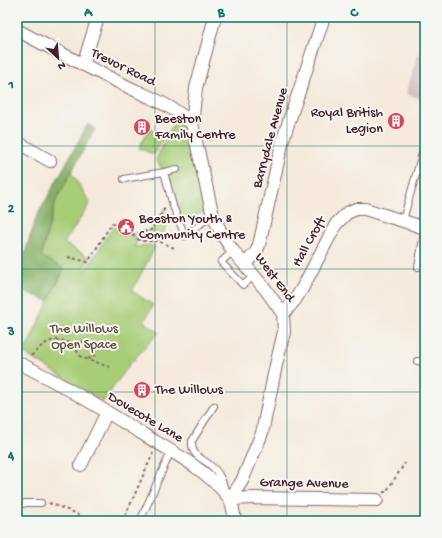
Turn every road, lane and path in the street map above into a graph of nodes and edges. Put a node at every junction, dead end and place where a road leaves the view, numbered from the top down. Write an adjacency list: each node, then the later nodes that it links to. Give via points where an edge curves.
1 (98, 17): 5 (street)
2 (215, 17): 6 (street, West End, via 196,88)
3 (324, 17): 21 (street, Barrydale Avenue, via 283,139 260,245)
4 (17, 30): 5 (street, Trevor Road)
5 (83, 65): 6 (street, Trevor Road, via 161,104)
6 (192, 124): 14 (street, West End)
7 (17, 142): 9 (street)
8 (425, 143): 15 (lane)
9 (50, 161)
10 (178, 169): 11 (lane)
11 (164, 172): 12 (lane); 13 (lane)
12 (124, 179)
13 (173, 206): 14 (lane, via 185,236); 17 (path, via 165,208 151,230)
14 (213, 216): 19 (street, West End)
15 (403, 220): 16 (street, Hall Croft); 24 (street, Hall Croft, via 365,209 356,209 341,218 295,300)
16 (425, 228): 22 (lane)
17 (131, 235): 18 (path, via 141,241 159,241); 20 (path, via 112,223 88,262)
18 (174, 248)
19 (233, 251): 21 (street, West End); 23 (lane, via 221,262 243,285)
20 (68, 257)
21 (245, 264): 23 (street, West End)
22 (418, 267)
23 (254, 276): 24 (street, West End)
24 (283, 314): 37 (street, West End, via 284,332 262,433 242,481)
25 (78, 346): 26 (path, via 80,356); 26 (path, via 87,340 96,347 95,355); 29 (path, via 58,339 48,342)
26 (88, 359): 30 (path, via 105,367)
27 (417, 361): 28 (lane)
28 (425, 362)
29 (20, 364): 32 (street, Dovecote Lane)
30 (113, 367)
31 (214, 406): 37 (lane, via 192,441 192,447 194,452 220,476)
32 (107, 412): 33 (street, Dovecote Lane); 36 (street)
33 (157, 443): 34 (street, Dovecote Lane); 43 (path)
34 (171, 451): 37 (street, Dovecote Lane, via 196,468); 41 (lane)
35 (405, 463): 38 (path, via 386,492 380,492)
36 (82, 465)
37 (227, 496): 38 (street, Grange Avenue); 44 (street)
38 (376, 500)
39 (41, 503): 40 (lane); 42 (path, via 41,500)
40 (17, 505)
41 (141, 519)
42 (90, 521)
43 (123, 521)
44 (236, 521)

